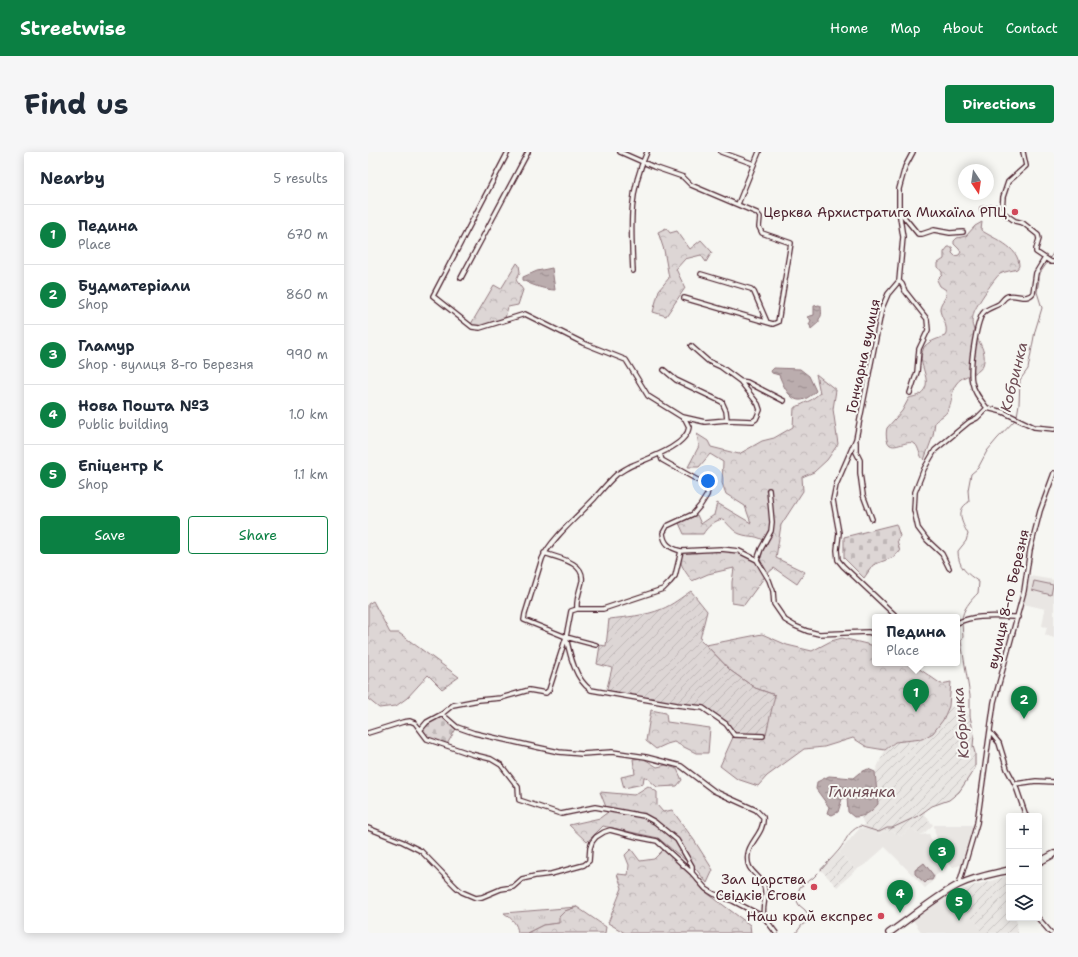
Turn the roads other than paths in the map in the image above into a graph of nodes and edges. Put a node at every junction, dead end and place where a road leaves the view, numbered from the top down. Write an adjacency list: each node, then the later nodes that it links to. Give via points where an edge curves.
1 (508, 152): 30 (street, via 433,296 472,327 480,328 525,314 582,343 626,360 648,396)
2 (528, 152): 20 (street)
3 (620, 152): 9 (street)
4 (647, 152): 9 (street)
5 (721, 152): 10 (street)
6 (760, 152): 10 (street)
7 (913, 152): 13 (street, via 899,189)
8 (1023, 152): 14 (street, via 1026,166 1008,182)
9 (643, 161): 11 (street, via 683,177 691,185); 18 (street, via 634,187 632,204)
10 (754, 164): 11 (street)
11 (738, 204): 23 (street, via 757,213 762,233 791,243 778,322)
12 (982, 209): 14 (street, via 996,207)
13 (899, 211): 15 (street, via 918,234 934,230); 21 (street, via 903,237)
14 (1002, 212): 16 (street, via 1015,221 1023,222 1038,235 1036,252)
15 (963, 232)
16 (1045, 258): 17 (street); 29 (street, via 1036,273 1032,295 1021,298 1006,296 982,315 975,337 972,382 976,394)
17 (1054, 262)
18 (634, 271)
19 (701, 274): 23 (street, via 751,289)
20 (461, 278)
21 (899, 281): 27 (street, via 929,323 919,349 917,372); 33 (street, Гончарна вулиця, via 888,294 882,308)
22 (684, 298): 23 (street)
23 (768, 322)
24 (691, 346): 26 (street, via 708,361 722,367)
25 (664, 370): 31 (street, via 676,380 722,402)
26 (740, 381): 28 (street); 31 (street, via 760,410 753,421)
27 (910, 393)
28 (784, 401)
29 (987, 408): 32 (street, via 1003,412 1034,427); 41 (street, via 935,450 915,492 914,510 918,528 942,554)
30 (680, 416): 31 (street, via 697,421); 34 (street, via 687,422 689,431 686,436)
31 (727, 420)
32 (1054, 429)
33 (856, 439): 37 (street, Гончарна вулиця, via 855,448 860,460 863,495); 43 (street, Гончарна вулиця, via 832,500 839,533 838,560)
34 (660, 454): 38 (street, via 662,460 701,482 708,490 704,501 693,514 667,526 663,533 668,545); 39 (street, via 617,474)
35 (1054, 473): 44 (street, вулиця 8-го Березня, via 1040,510)
36 (769, 490): 40 (street, via 771,531)
37 (872, 519)
38 (681, 550): 40 (street, via 721,549 739,552); 42 (street, via 675,576 663,589 603,609)
39 (544, 554): 42 (street, via 575,564 581,571); 47 (street, via 524,620)
40 (757, 560): 46 (street, via 769,580 774,604 785,620 819,634)
41 (949, 568)
42 (577, 609): 47 (street, via 571,611)
43 (894, 614)
44 (1018, 617): 45 (street, via 979,617); 51 (street, вулиця 8-го Березня, via 994,702)
45 (961, 621)
46 (872, 633)
47 (566, 637): 48 (street); 49 (street, via 546,693 529,690 501,698 453,705); 53 (street, via 571,658 583,685 591,690 702,708 726,724 734,735)
48 (596, 645)
49 (442, 714): 50 (street); 63 (street, via 457,727 474,733 536,747 582,754 612,752 681,766 714,791 756,810 763,817 763,821 748,852 747,860 765,890 762,910)
50 (420, 729): 52 (street, via 410,721); 61 (street, via 427,739 491,759 501,765 518,787 519,800 561,814 595,807 644,816 677,840 692,866)
51 (990, 732): 55 (street, via 999,743); 62 (street, вулиця 8-го Березня, via 978,823)
52 (368, 733)
53 (763, 736)
54 (1054, 782): 55 (street)
55 (1015, 784): 56 (street)
56 (1025, 813)
57 (368, 828): 61 (street, via 421,851 456,887 476,898 513,887 522,879 584,865 589,861 590,848 596,837 610,830 657,841)
58 (1054, 854): 59 (main road)
59 (1042, 860)
60 (1006, 871): 62 (main road)
61 (692, 873): 63 (street, via 714,894)
62 (959, 885): 66 (main road)
63 (764, 917): 65 (street)
64 (1041, 921): 67 (street)
65 (776, 933)
66 (889, 933)
67 (1051, 933)

